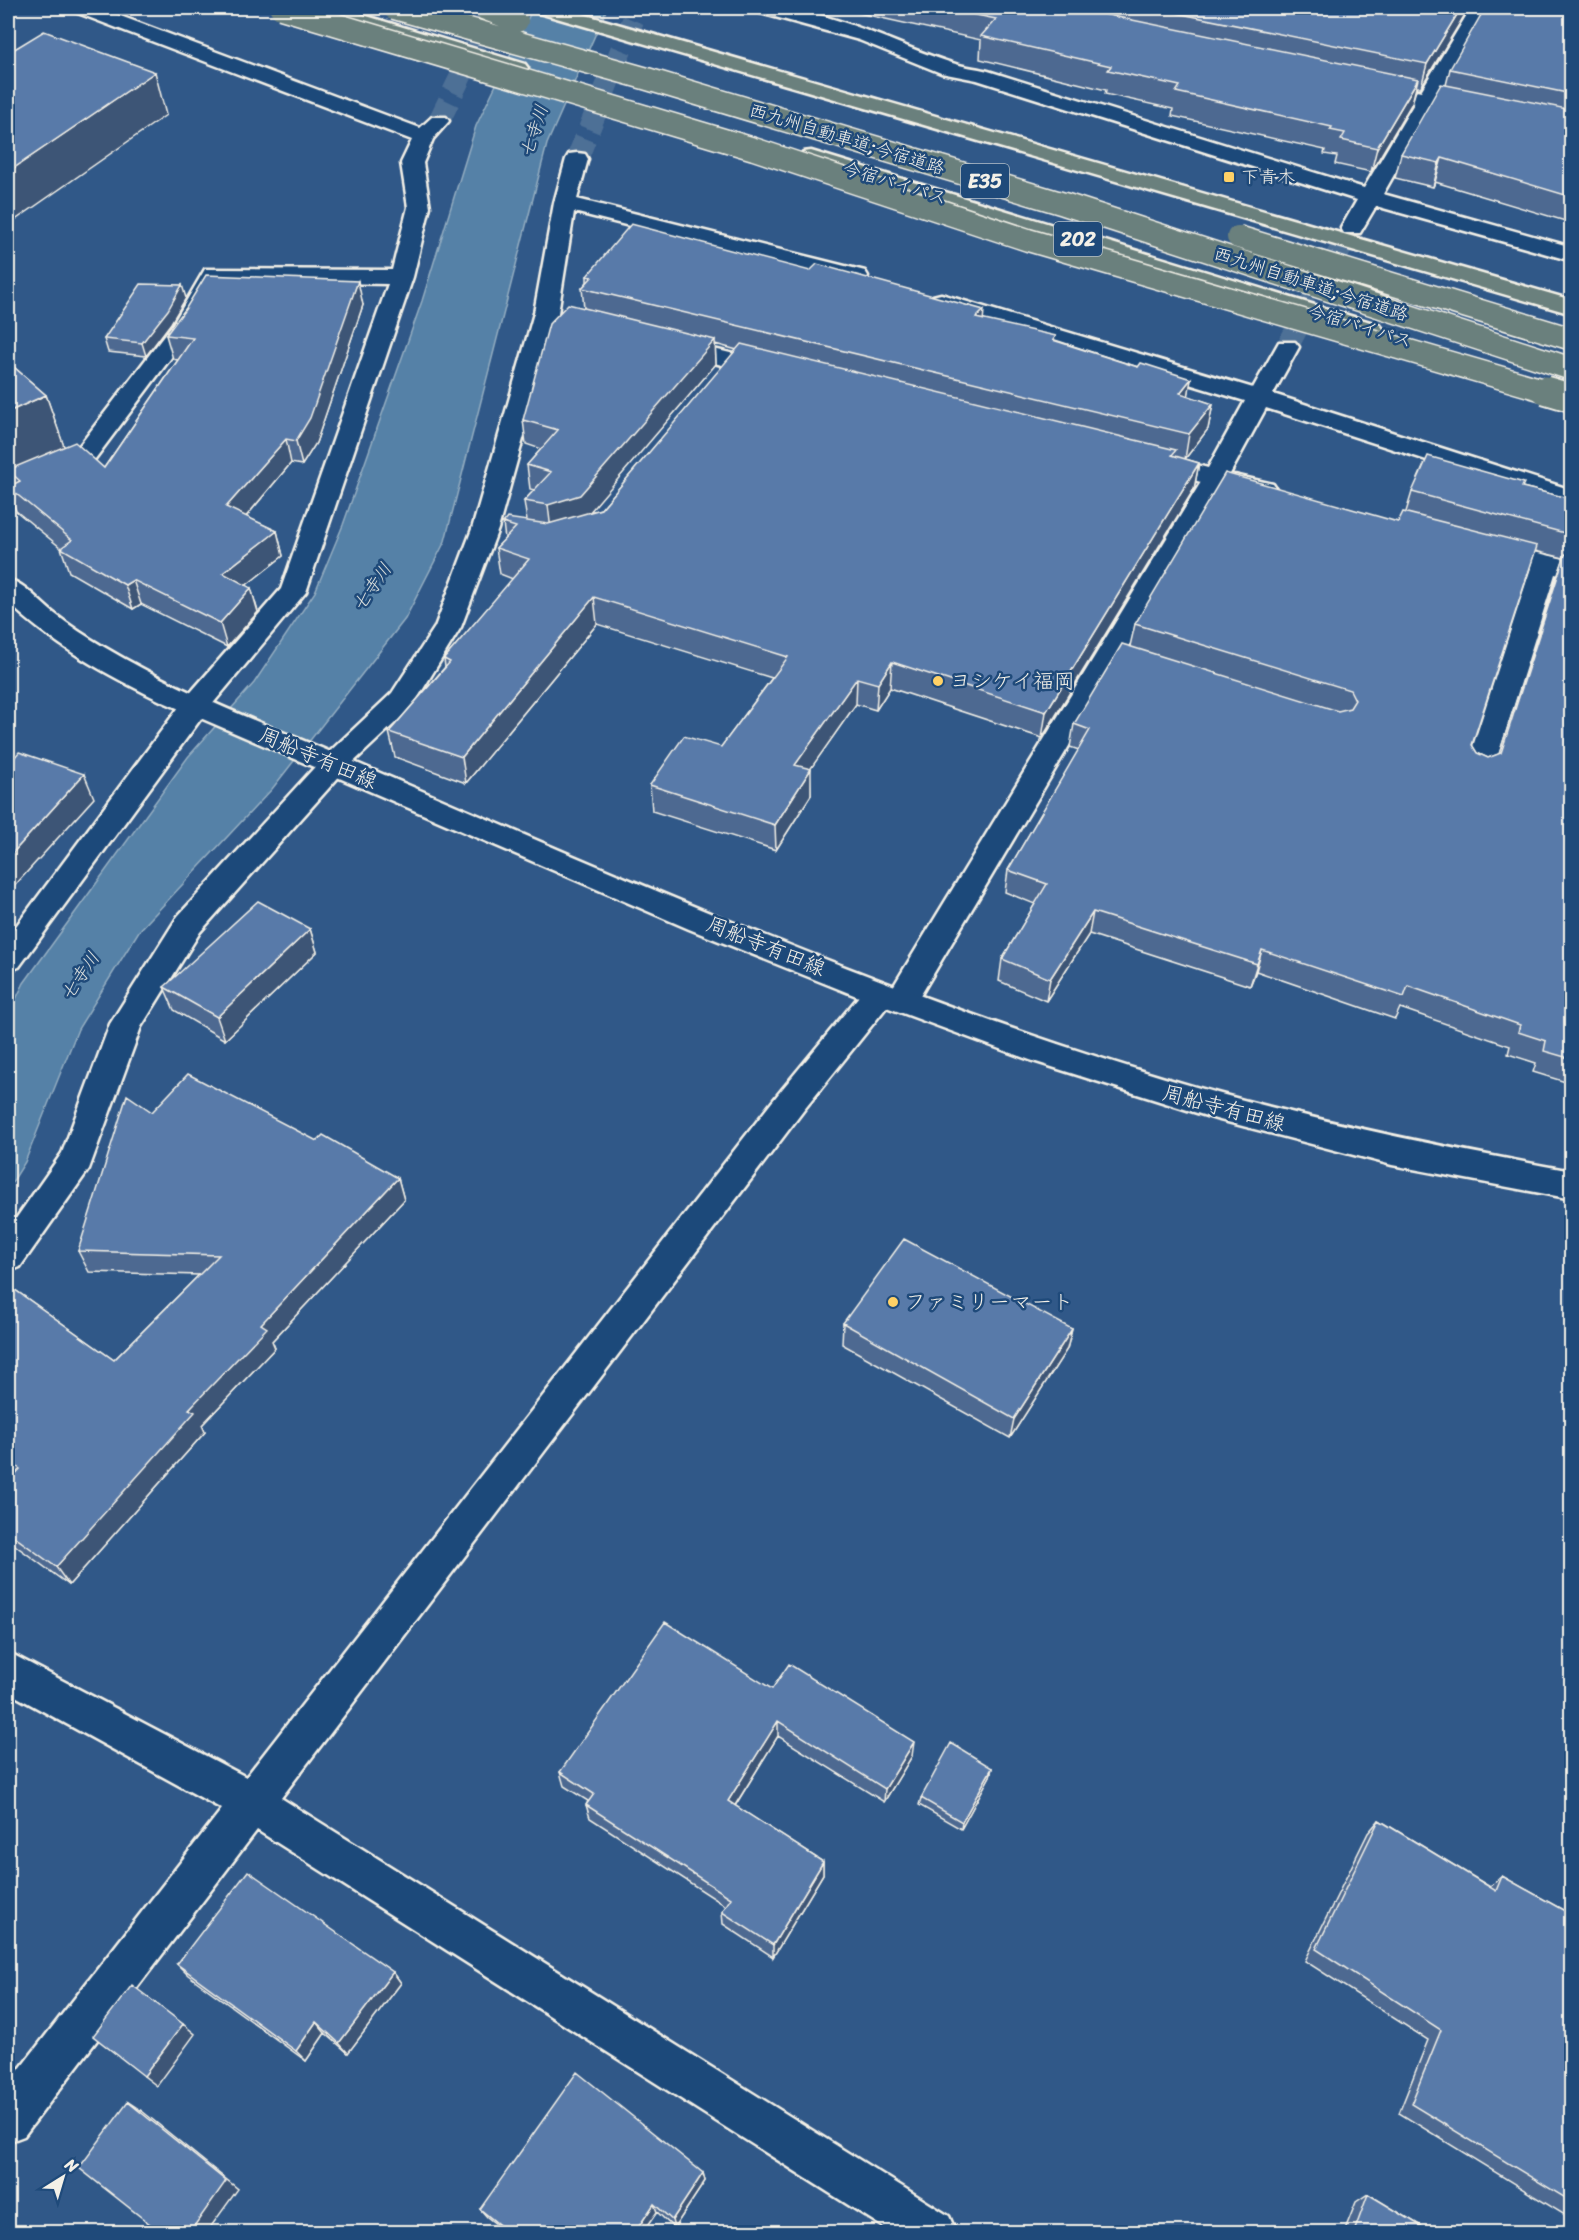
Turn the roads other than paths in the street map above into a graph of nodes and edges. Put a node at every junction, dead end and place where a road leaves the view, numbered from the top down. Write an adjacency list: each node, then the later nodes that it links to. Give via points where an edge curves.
1 (82, 8): 15 (street)
2 (280, 8): 34 (highway, bridge, via 754,149 1028,240)
3 (321, 8): 32 (highway, 今宿バイパス / 202, via 1430,347)
4 (394, 8): 30 (highway, 西九州自動車道;今宿道路 / E35, bridge, via 644,78 1064,204)
5 (469, 8): 10 (highway, 西九州自動車道;今宿道路 / E35, bridge)
6 (483, 8): 10 (highway, bridge)
7 (543, 8): 26 (highway)
8 (764, 8): 17 (street, via 866,36 948,69 981,75)
9 (1480, 8): 12 (street)
10 (517, 21): 19 (highway, 西九州自動車道;今宿道路 / E35)
11 (1358, 84): 12 (street)
12 (1427, 99): 13 (street); 17 (street)
13 (1494, 112)
14 (439, 120): 15 (street)
15 (424, 137): 23 (street, via 412,163 419,207)
16 (576, 159): 18 (street)
17 (1369, 197): 20 (street); 22 (street)
18 (565, 203): 24 (street); 45 (street, via 557,316 496,530 448,627 402,699)
19 (1166, 215)
20 (1352, 228)
21 (1222, 232): 28 (highway, 西九州自動車道;今宿道路, bridge)
22 (1572, 254)
23 (402, 277): 37 (street, via 213,274 183,326 86,454); 44 (street, via 293,592)
24 (879, 282)
25 (924, 296): 33 (street)
26 (1572, 307)
27 (645, 339): 31 (street, via 726,370)
28 (1572, 339)
29 (1287, 347): 33 (street)
30 (1572, 369)
31 (791, 375)
32 (1572, 394)
33 (1260, 398): 36 (street); 39 (street)
34 (1572, 399)
35 (1136, 458): 36 (street)
36 (1216, 477): 38 (street); 48 (street, via 1122,656)
37 (8, 488)
38 (1285, 495)
39 (1572, 500)
40 (1466, 543): 41 (street)
41 (1545, 564): 42 (street); 46 (street)
42 (1572, 570)
43 (8, 588): 44 (street, 周船寺有田線, via 30,611 134,678)
44 (195, 706): 45 (street, 周船寺有田線); 47 (street)
45 (334, 764): 48 (street, 周船寺有田線, via 603,881); 50 (street, via 189,924 126,1024 77,1159)
46 (1480, 768)
47 (8, 959)
48 (891, 996): 49 (street, 周船寺有田線, via 1144,1086 1333,1137); 52 (street, via 791,1102)
49 (1572, 1185)
50 (8, 1257)
51 (8, 1671): 52 (street)
52 (252, 1803): 53 (street); 54 (street)
53 (8, 2120)
54 (933, 2232)

